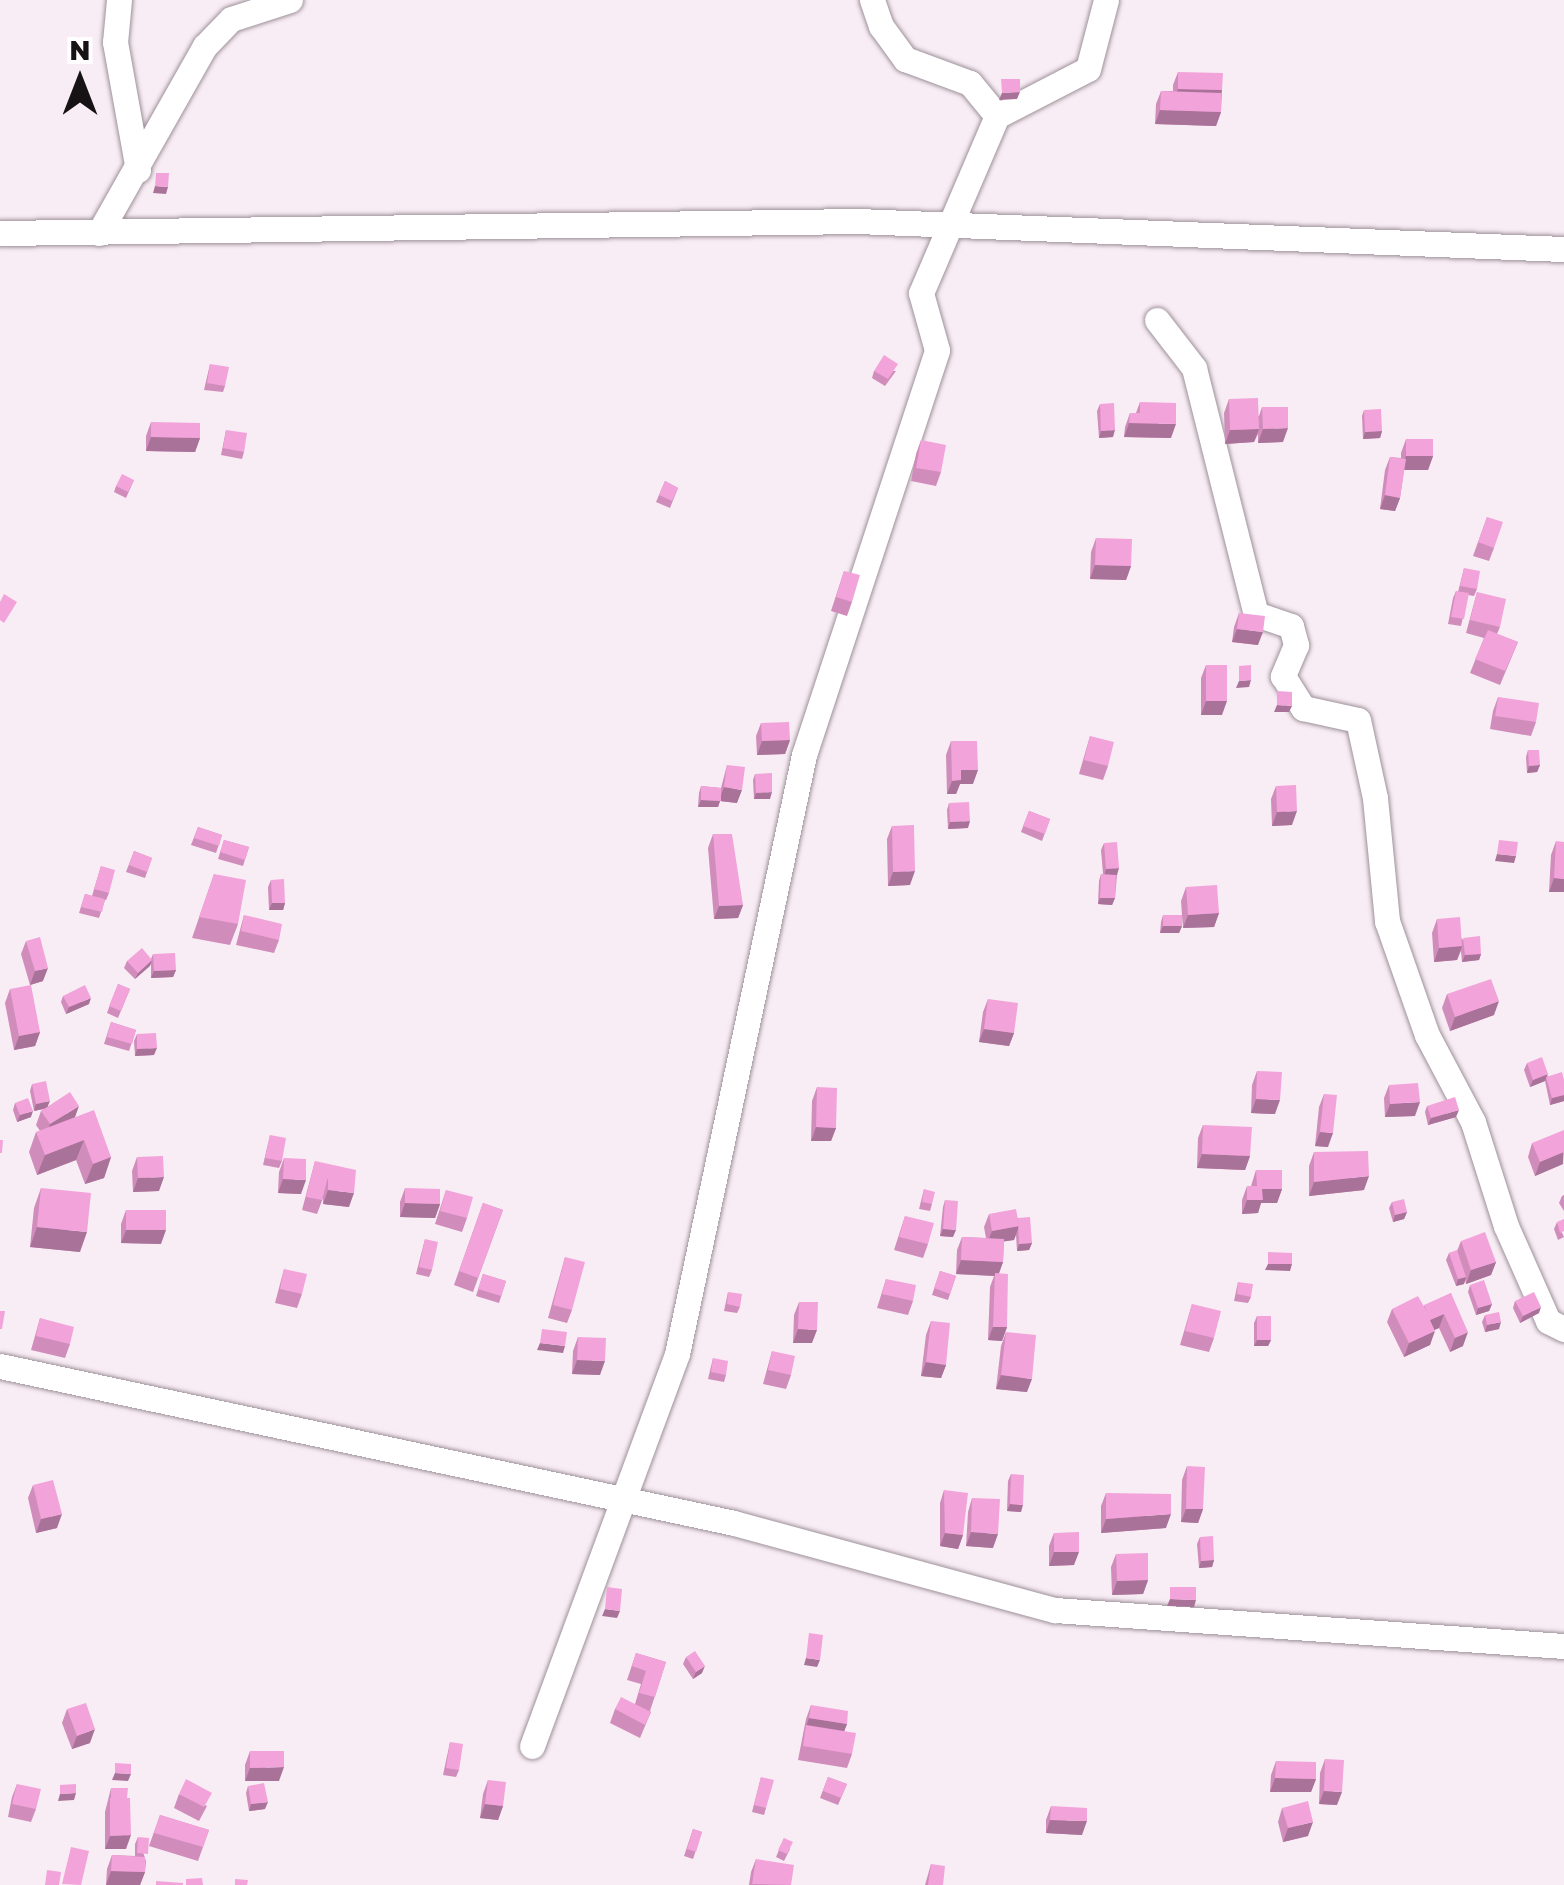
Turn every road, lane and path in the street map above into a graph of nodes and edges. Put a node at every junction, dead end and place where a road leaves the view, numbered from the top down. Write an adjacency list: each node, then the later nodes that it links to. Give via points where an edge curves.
1 (119, 0): 6 (street, via 115,42)
2 (290, 0): 6 (street, via 231,19 206,46)
3 (872, 0): 5 (street, via 905,60 970,84)
4 (1106, 0): 5 (street, via 1088,69)
5 (997, 116): 7 (street)
6 (138, 170): 9 (street)
7 (947, 226): 9 (street); 10 (street); 14 (street, via 921,294 937,350 804,754 677,1354)
8 (0, 233): 9 (street)
9 (100, 233)
10 (1564, 249)
11 (1156, 320): 12 (street, via 1194,368 1256,614 1291,626 1296,645 1283,676 1303,708 1358,720 1375,798 1387,921 1426,1035 1473,1122 1506,1226 1548,1321)
12 (1564, 1329)
13 (0, 1366): 14 (street)
14 (623, 1499): 16 (street, via 1055,1610); 17 (street)
15 (1564, 1626): 16 (street)
16 (1553, 1646)
17 (532, 1746)

